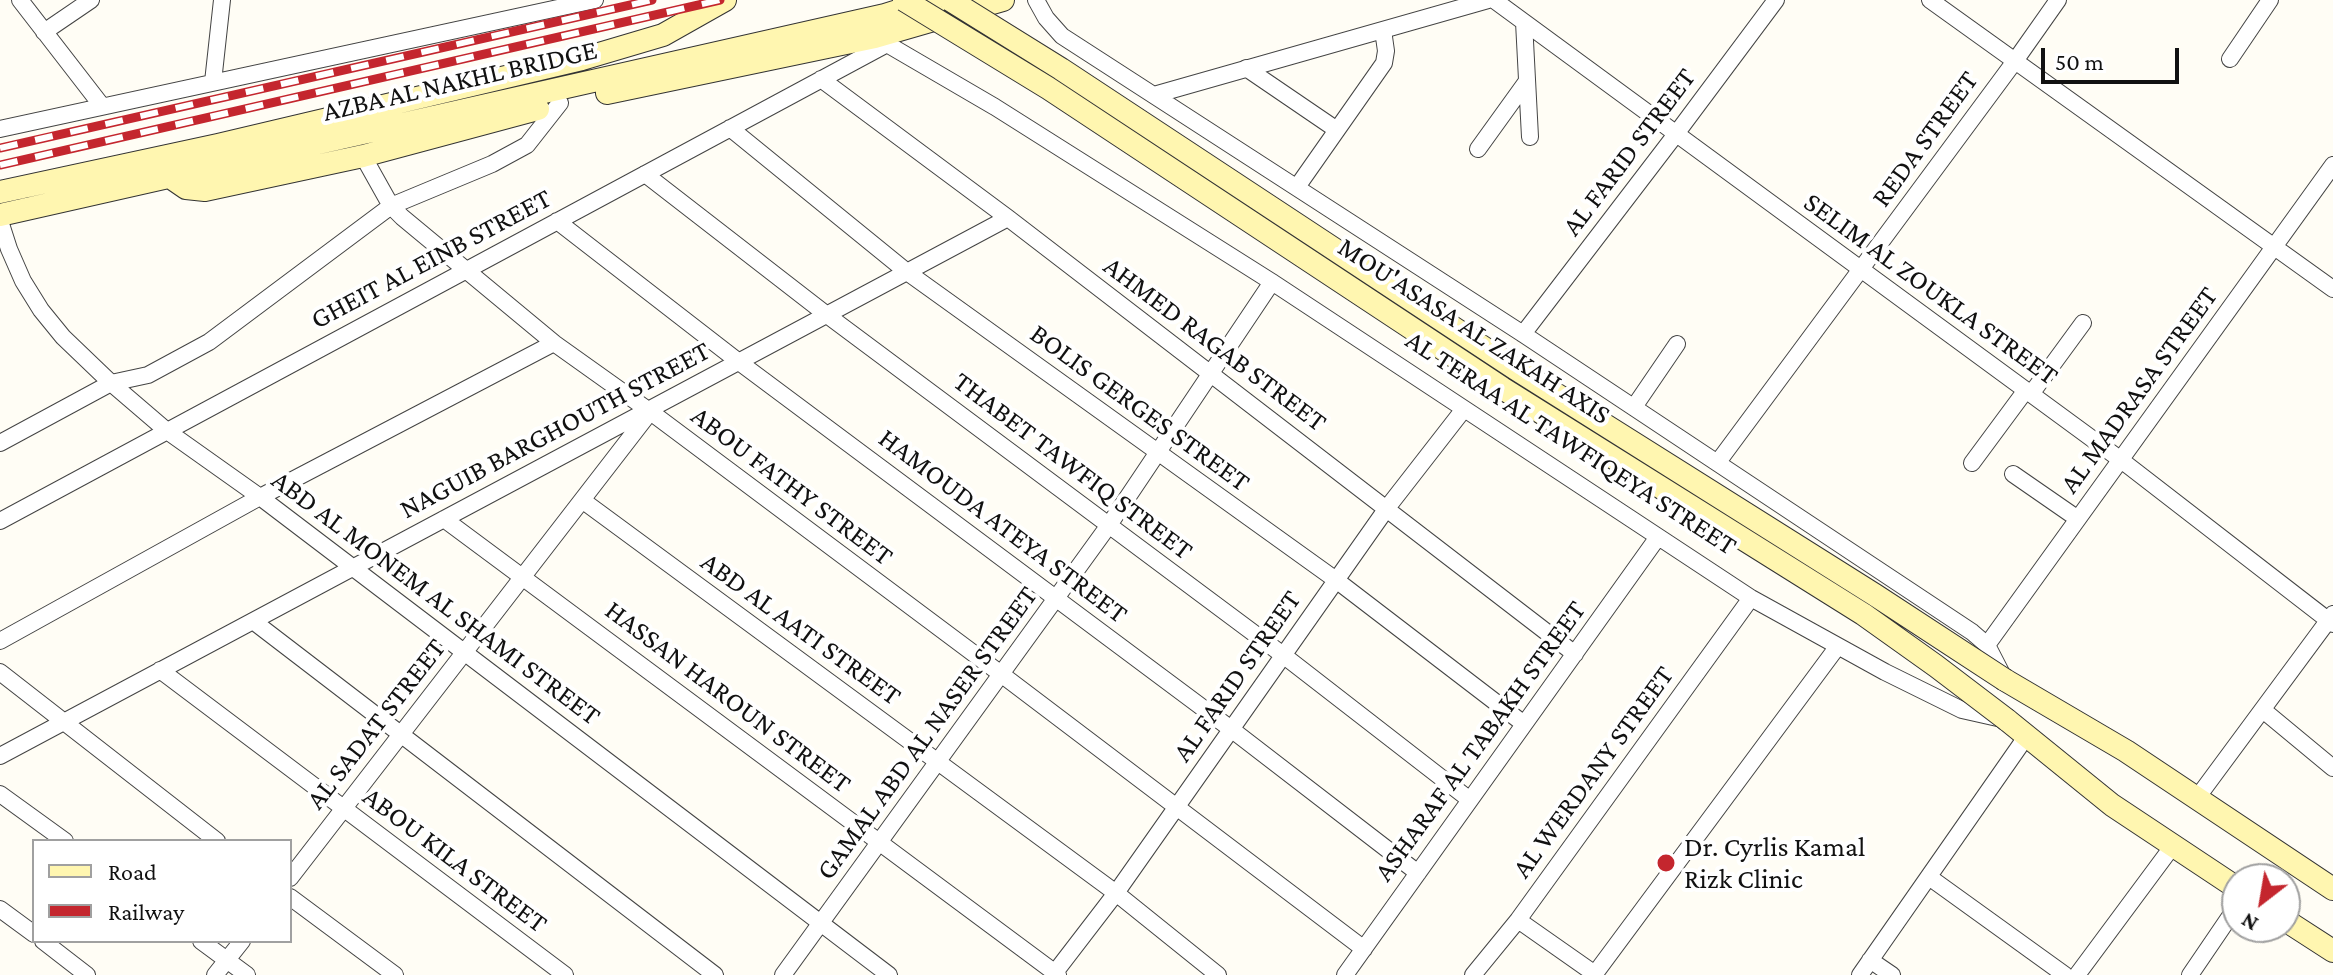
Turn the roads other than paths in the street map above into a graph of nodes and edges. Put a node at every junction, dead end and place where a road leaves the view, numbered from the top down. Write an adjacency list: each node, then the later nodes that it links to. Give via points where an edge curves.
1 (20, 0): 19 (street)
2 (91, 0): 19 (street)
3 (222, 0): 26 (street)
4 (595, 0): 26 (street)
5 (725, 0): 40 (main road, AZBA AL NAKHL BRIDGE, via 638,44 218,145)
6 (904, 0): 98 (main road, MOU'ASASA AL ZAKAH AXIS, bridge, via 1048,88 1502,388 1863,614)
7 (932, 0): 39 (main road, AZBA AL NAKHL BRIDGE)
8 (950, 0): 96 (main road, MOU'ASASA AL ZAKAH AXIS, bridge)
9 (1003, 0): 20 (main road)
10 (1036, 0): 27 (street, via 1062,36)
11 (1488, 0): 18 (street)
12 (1494, 0): 17 (street, SELIM AL ZOUKLA STREET)
13 (1776, 0): 33 (street, AL FARID STREET)
14 (1930, 0): 22 (street)
15 (2058, 0): 22 (street, REDA STREET)
16 (2270, 0): 21 (street)
17 (1524, 22): 25 (street); 33 (street, SELIM AL ZOUKLA STREET)
18 (1383, 30): 23 (street); 32 (street, via 1384,63)
19 (44, 32): 29 (street)
20 (881, 40): 24 (street, GHEIT AL EINB STREET); 28 (main road); 51 (street, AL TERAA AL TAWFIQEYA STREET)
21 (2230, 59)
22 (2015, 61): 47 (street); 48 (street, REDA STREET)
23 (1246, 68): 27 (street); 32 (street)
24 (821, 79): 30 (street, GHEIT AL EINB STREET); 45 (street, AHMED RAGAB STREET)
25 (1527, 81): 34 (street); 35 (street)
26 (213, 82): 29 (street)
27 (1154, 95): 41 (street)
28 (560, 103): 36 (main road); 43 (street, via 527,145)
29 (102, 106): 31 (street)
30 (730, 128): 38 (street, GHEIT AL EINB STREET); 50 (street, BOLIS GERGES STREET)
31 (0, 129)
32 (1337, 130): 41 (street)
33 (1676, 134): 48 (street, SELIM AL ZOUKLA STREET); 55 (street, AL FARID STREET)
34 (1530, 137)
35 (1478, 149)
36 (363, 156): 39 (main road, via 205,190 186,188); 43 (street, ABOU FATHY STREET)
37 (2333, 165): 47 (street, AL MADRASA STREET)
38 (645, 174): 46 (street, GHEIT AL EINB STREET); 53 (street, THABET TAWFIQ STREET)
39 (170, 177): 40 (main road, AZBA AL NAKHL BRIDGE)
40 (79, 187): 42 (main road, AZBA AL NAKHL BRIDGE); 44 (main road, AZBA AL NAKHL BRIDGE)
41 (1297, 187): 55 (street)
42 (0, 192)
43 (391, 206): 49 (street, ABOU FATHY STREET); 60 (street, via 209,342 148,375)
44 (0, 218): 60 (street, ABD AL MONEM AL SHAMI STREET, via 23,281 41,310)
45 (1008, 218): 50 (street, NAGUIB BARGHOUTH STREET); 59 (street, AHMED RAGAB STREET)
46 (557, 221): 49 (street, GHEIT AL EINB STREET); 58 (street, HAMOUDA ATEYA STREET)
47 (2274, 248): 52 (street); 68 (street, AL MADRASA STREET)
48 (1861, 269): 61 (street, SELIM AL ZOUKLA STREET); 69 (street, REDA STREET)
49 (466, 270): 56 (street, ABOU FATHY STREET); 65 (street, GHEIT AL EINB STREET)
50 (907, 272): 53 (street, NAGUIB BARGHOUTH STREET); 67 (street, BOLIS GERGES STREET)
51 (1272, 282): 59 (street, GAMAL ABD AL NASER STREET); 63 (street, AL TERAA AL TAWFIQEYA STREET)
52 (2333, 289)
53 (827, 315): 58 (street, NAGUIB BARGHOUTH STREET); 78 (street, THABET TAWFIQ STREET)
54 (2083, 323): 61 (street)
55 (1523, 334): 62 (street)
56 (554, 343): 64 (street, ABOU FATHY STREET); 72 (street)
57 (1677, 344): 62 (street)
58 (739, 362): 64 (street, NAGUIB BARGHOUTH STREET); 83 (street, HAMOUDA ATEYA STREET)
59 (1210, 374): 67 (street, GAMAL ABD AL NASER STREET); 74 (street, AHMED RAGAB STREET)
60 (111, 383): 65 (street, ABD AL MONEM AL SHAMI STREET); 66 (street)
61 (2028, 392): 68 (street, SELIM AL ZOUKLA STREET); 70 (street)
62 (1634, 407): 69 (street)
63 (1464, 409): 74 (street, AL FARID STREET); 79 (street, AL TERAA AL TAWFIQEYA STREET)
64 (649, 411): 73 (street, AL SADAT STREET); 75 (street, NAGUIB BARGHOUTH STREET); 95 (street, ABOU FATHY STREET)
65 (167, 431): 72 (street, ABD AL MONEM AL SHAMI STREET); 77 (street, GHEIT AL EINB STREET)
66 (0, 443)
67 (1157, 453): 78 (street, GAMAL ABD AL NASER STREET); 82 (street, BOLIS GERGES STREET)
68 (2121, 460): 76 (street, AL MADRASA STREET); 85 (street, SELIM AL ZOUKLA STREET)
69 (1718, 462): 88 (street)
70 (1972, 463)
71 (2013, 474): 76 (street)
72 (260, 497): 80 (street, ABD AL MONEM AL SHAMI STREET); 87 (street)
73 (582, 500): 81 (street, AL SADAT STREET); 105 (street, ABD AL AATI STREET)
74 (1387, 508): 82 (street, AL FARID STREET); 91 (street, AHMED RAGAB STREET)
75 (444, 519): 80 (street, NAGUIB BARGHOUTH STREET); 81 (street, HASSAN HAROUN STREET)
76 (2078, 519): 88 (street, AL MADRASA STREET)
77 (0, 521)
78 (1109, 525): 83 (street, GAMAL ABD AL NASER STREET); 92 (street, THABET TAWFIQ STREET)
79 (1658, 537): 84 (street, AL TERAA AL TAWFIQEYA STREET); 91 (street, ASHARAF AL TABAKH STREET)
80 (352, 568): 86 (street, NAGUIB BARGHOUTH STREET); 90 (street, ABD AL MONEM AL SHAMI STREET)
81 (523, 577): 90 (street, AL SADAT STREET); 114 (street, HASSAN HAROUN STREET)
82 (1336, 580): 92 (street, AL FARID STREET); 100 (street, BOLIS GERGES STREET)
83 (1056, 598): 95 (street, GAMAL ABD AL NASER STREET); 101 (street, HAMOUDA ATEYA STREET)
84 (1751, 598): 89 (street, AL TERAA AL TAWFIQEYA STREET); 124 (street, AL WERDANY STREET)
85 (2331, 619): 97 (street)
86 (253, 621): 93 (street, NAGUIB BARGHOUTH STREET); 102 (street)
87 (0, 641)
88 (1987, 645): 96 (street)
89 (1838, 646): 98 (street, AL TERAA AL TAWFIQEYA STREET, via 1962,710); 137 (street)
90 (465, 652): 102 (street, AL SADAT STREET); 125 (street, ABD AL MONEM AL SHAMI STREET)
91 (1575, 654): 100 (street, ASHARAF AL TABAKH STREET)
92 (1283, 655): 101 (street, AL FARID STREET); 109 (street, THABET TAWFIQ STREET)
93 (160, 670): 99 (street, NAGUIB BARGHOUTH STREET); 111 (street, ABOU KILA STREET)
94 (0, 672): 99 (street)
95 (1001, 674): 105 (street, GAMAL ABD AL NASER STREET); 110 (street, ABOU FATHY STREET)
96 (2005, 680): 108 (main road)
97 (2263, 710): 106 (street); 108 (street)
98 (2007, 720): 103 (main road, AL TERAA AL TAWFIQEYA STREET)
99 (63, 722): 104 (street, NAGUIB BARGHOUTH STREET); 113 (street)
100 (1524, 724): 109 (street, ASHARAF AL TABAKH STREET)
101 (1231, 729): 110 (street, AL FARID STREET); 116 (street, HAMOUDA ATEYA STREET)
102 (401, 735): 111 (street, AL SADAT STREET); 143 (street)
103 (2026, 737): 115 (main road, AL TERAA AL TAWFIQEYA STREET); 118 (street)
104 (0, 756)
105 (938, 762): 114 (street, GAMAL ABD AL NASER STREET); 121 (street, ABD AL AATI STREET)
106 (2333, 768)
107 (0, 794): 112 (street)
108 (2197, 798): 120 (main road)
109 (1470, 800): 116 (street, ASHARAF AL TABAKH STREET)
110 (1176, 807): 121 (street, AL FARID STREET); 132 (street, ABOU FATHY STREET)
111 (344, 809): 117 (street, AL SADAT STREET); 142 (street, ABOU KILA STREET)
112 (62, 839)
113 (214, 839)
114 (880, 842): 125 (street, GAMAL ABD AL NASER STREET); 136 (street, HASSAN HAROUN STREET)
115 (2172, 847): 119 (main road, AL TERAA AL TAWFIQEYA STREET); 152 (street)
116 (1418, 873): 132 (street, ASHARAF AL TABAKH STREET)
117 (292, 875)
118 (1929, 877): 135 (street); 151 (street)
119 (2221, 878)
120 (2333, 889)
121 (1116, 893): 136 (street, AL FARID STREET); 146 (street, ABD AL AATI STREET)
122 (292, 898): 141 (street)
123 (0, 909): 128 (street)
124 (1518, 920): 137 (street); 148 (street, AL WERDANY STREET)
125 (821, 924): 144 (street, GAMAL ABD AL NASER STREET); 145 (street, ABD AL MONEM AL SHAMI STREET)
126 (2221, 929): 153 (street)
127 (2301, 930): 133 (main road)
128 (32, 933)
129 (46, 943): 138 (street)
130 (204, 943): 134 (street)
131 (240, 943): 134 (street)
132 (1364, 949): 147 (street, ASHARAF AL TABAKH STREET)
133 (2333, 951)
134 (227, 960): 139 (street); 140 (street)
135 (1870, 960): 149 (street); 150 (street)
136 (1055, 974)
137 (1595, 974)
138 (87, 975)
139 (215, 975)
140 (247, 975)
141 (395, 975)
142 (565, 975)
143 (715, 975)
144 (783, 975)
145 (889, 975)
146 (1218, 975)
147 (1345, 975)
148 (1473, 975)
149 (1860, 975)
150 (1892, 975)
151 (2065, 975)
152 (2077, 975)
153 (2190, 975)

